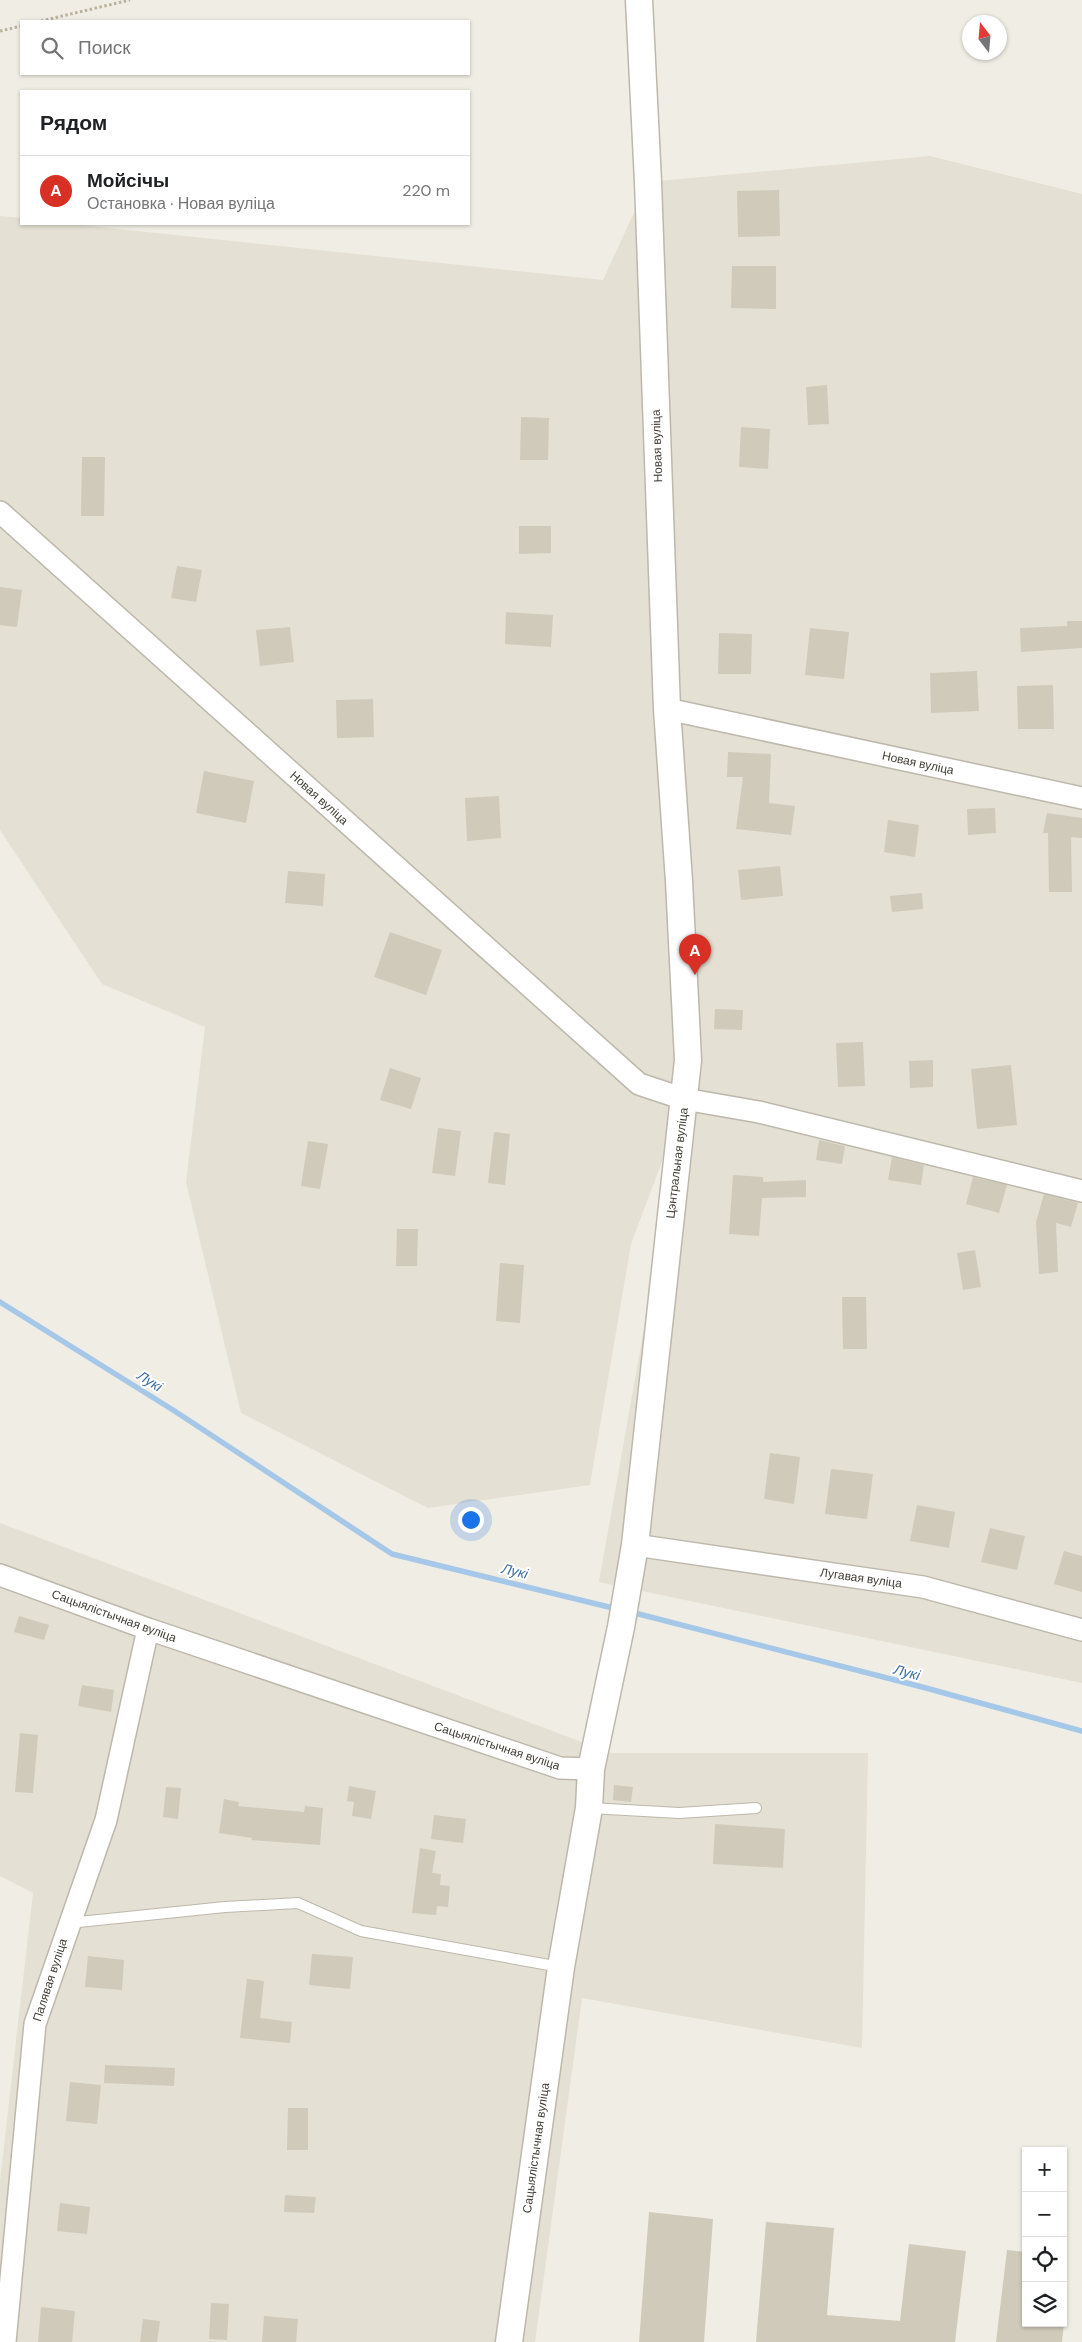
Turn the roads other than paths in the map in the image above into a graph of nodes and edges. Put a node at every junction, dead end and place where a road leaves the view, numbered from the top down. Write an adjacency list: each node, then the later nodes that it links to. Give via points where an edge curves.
1 (638, 0): 3 (street, Новая вуліца, via 648,182)
2 (0, 512): 5 (street, Новая вуліца, via 639,1084)
3 (667, 709): 4 (street, Новая вуліца); 5 (street, Новая вуліца, via 688,1050)
4 (1082, 798)
5 (684, 1099): 6 (street, Цэнтральная вуліца, via 759,1112); 7 (street, Цэнтральная вуліца)
6 (1082, 1191)
7 (636, 1546): 10 (street, Лугавая вуліца, via 924,1587); 11 (street, Цэнтральная вуліца)
8 (0, 1575): 9 (street, Сацыялістычная вуліца)
9 (148, 1629): 11 (street, Сацыялістычная вуліца, via 560,1768); 14 (street, Палявая вуліца, via 106,1820)
10 (1082, 1630)
11 (591, 1769): 12 (street, Сацыялістычная вуліца)
12 (589, 1808): 13 (lane, via 679,1813); 15 (street, Сацыялістычная вуліца)
13 (756, 1808)
14 (68, 1923): 15 (lane, via 298,1903 361,1931); 16 (street, Палявая вуліца, via 35,2024)
15 (561, 1967): 17 (street, Сацыялістычная вуліца)
16 (5, 2342)
17 (509, 2342)

